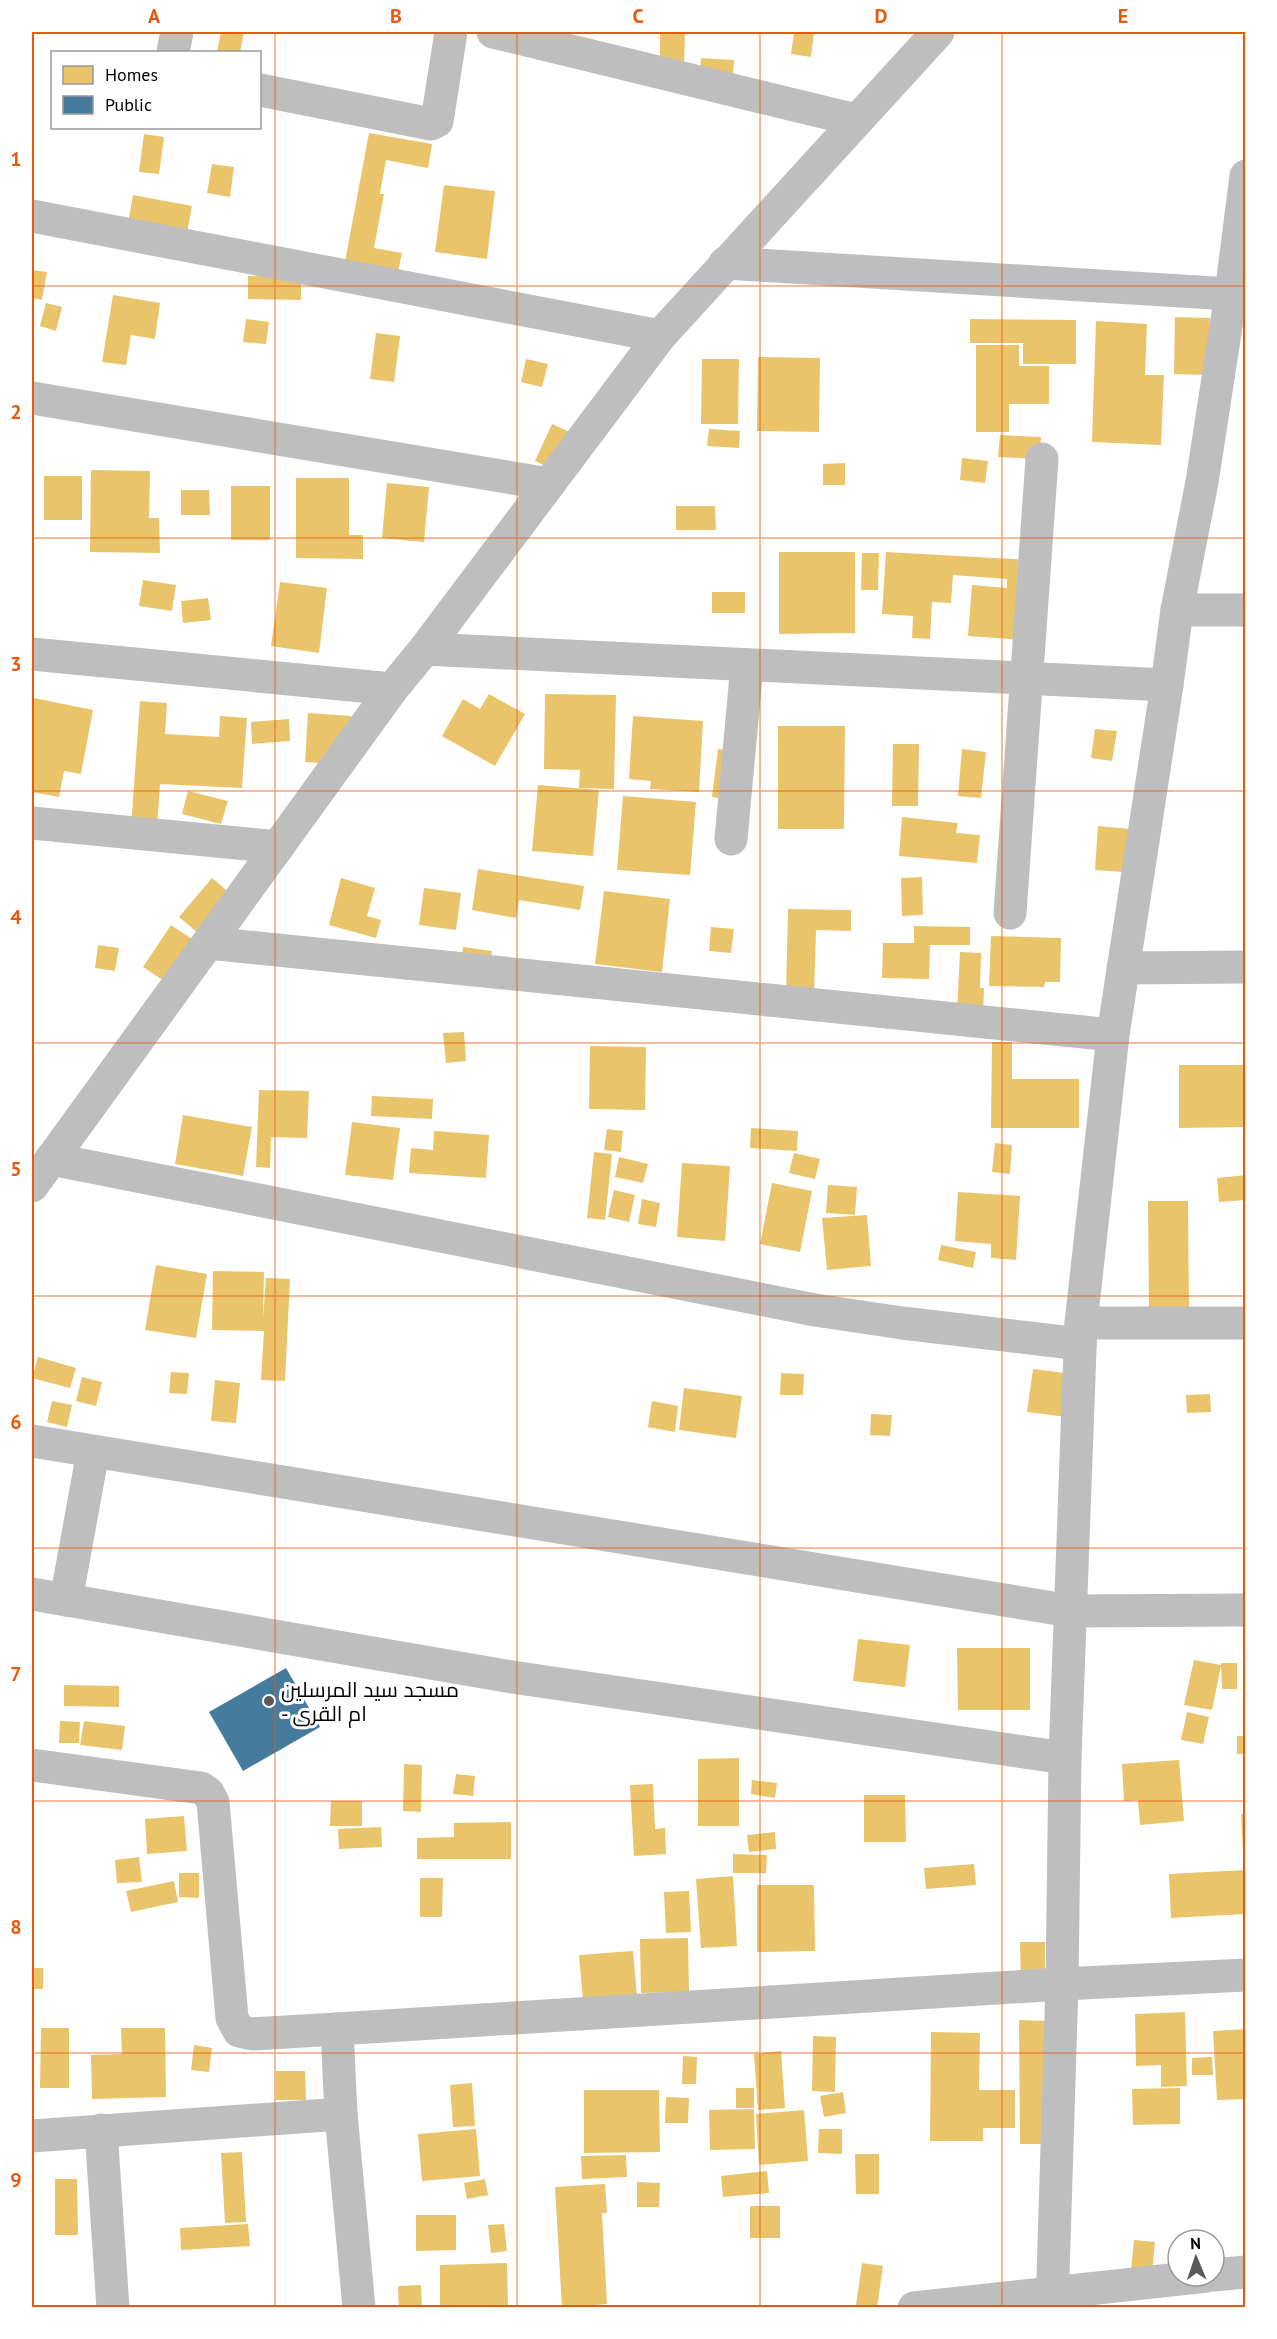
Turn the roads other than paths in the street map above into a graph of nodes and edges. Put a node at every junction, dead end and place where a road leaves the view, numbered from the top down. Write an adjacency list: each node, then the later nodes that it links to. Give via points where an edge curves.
1 (177, 32): 5 (street)
2 (451, 32): 6 (street, via 437,121 431,124)
3 (493, 32): 7 (street)
4 (938, 32): 7 (street)
5 (173, 51)
6 (261, 90)
7 (856, 120): 10 (street)
8 (1245, 176): 11 (street)
9 (32, 216): 12 (street)
10 (725, 263): 11 (street); 12 (street)
11 (1238, 294): 16 (street)
12 (660, 336): 15 (street)
13 (32, 398): 15 (street)
14 (1042, 459): 21 (street)
15 (549, 484): 18 (street)
16 (1177, 610): 17 (street); 22 (street)
17 (1245, 610)
18 (425, 649): 20 (street); 23 (street)
19 (32, 654): 23 (street)
20 (747, 665): 21 (street); 25 (street)
21 (1028, 679): 22 (street); 27 (street)
22 (1167, 685): 30 (street)
23 (392, 689): 26 (street)
24 (32, 823): 26 (street)
25 (731, 839)
26 (278, 847): 28 (street)
27 (1010, 913)
28 (208, 943): 31 (street); 32 (street)
29 (1245, 967): 30 (street)
30 (1123, 968): 31 (street)
31 (1113, 1035): 35 (street)
32 (51, 1159): 33 (street); 35 (street, via 815,1310 902,1323)
33 (32, 1186)
34 (1245, 1323): 35 (street)
35 (1081, 1334): 41 (street)
36 (32, 1441): 37 (street)
37 (93, 1452): 39 (street); 41 (street)
38 (32, 1594): 39 (street)
39 (66, 1600): 42 (street, via 512,1677)
40 (1245, 1610): 41 (street)
41 (1071, 1611): 42 (street)
42 (1065, 1758): 45 (street)
43 (32, 1765): 46 (street, via 201,1788 208,1793 213,1802 232,2018 239,2031 252,2034)
44 (1245, 1975): 45 (street)
45 (1062, 1984): 46 (street); 53 (street)
46 (337, 2029): 47 (street)
47 (341, 2114): 48 (street); 55 (street)
48 (101, 2130): 49 (street); 54 (street)
49 (32, 2136)
50 (1245, 2272): 51 (street)
51 (1226, 2274)
52 (1166, 2282): 53 (street)
53 (1053, 2299): 56 (street)
54 (112, 2307)
55 (359, 2307)
56 (914, 2307)

